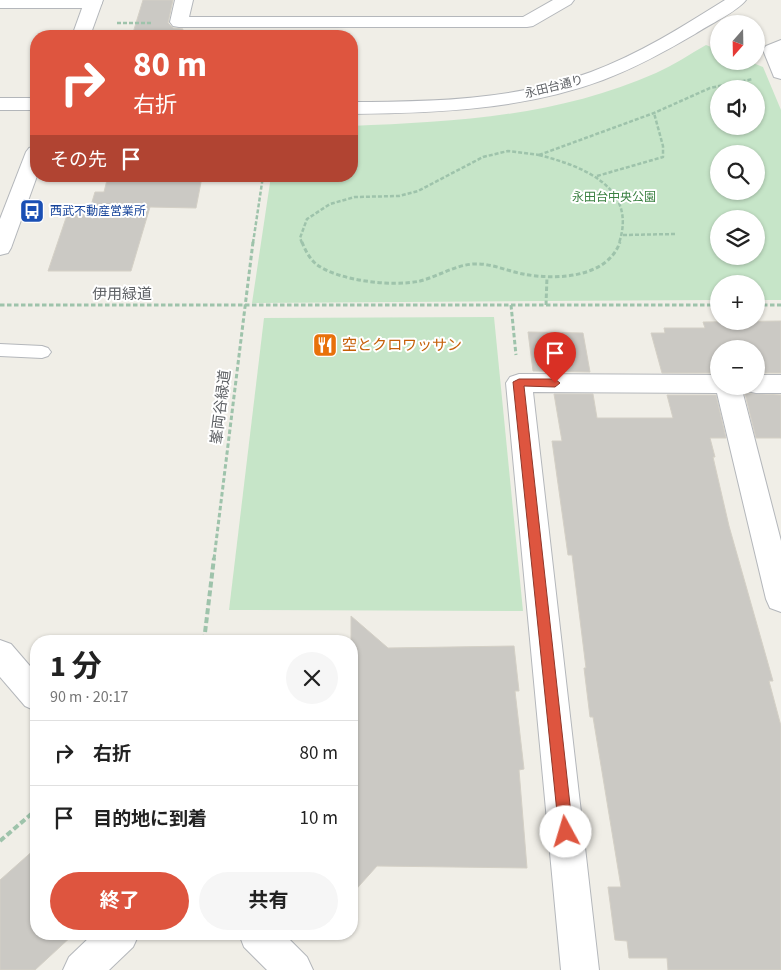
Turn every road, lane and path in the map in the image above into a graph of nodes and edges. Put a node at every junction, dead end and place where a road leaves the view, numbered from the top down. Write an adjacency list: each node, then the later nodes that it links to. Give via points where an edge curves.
1 (184, 0): 6 (street)
2 (565, 0): 6 (street, via 527,22)
3 (737, 0): 14 (street, 永田台通り, via 656,49 587,78 478,104)
4 (94, 1): 5 (street); 8 (street)
5 (0, 3)
6 (179, 22): 7 (path)
7 (111, 23)
8 (83, 30)
9 (781, 45): 10 (street, via 772,50)
10 (781, 73)
11 (757, 79): 15 (path, via 710,88)
12 (0, 104): 13 (street)
13 (30, 104)
14 (358, 108)
15 (654, 113): 16 (path); 18 (path, via 665,150 663,157)
16 (539, 155): 18 (path, via 569,163); 23 (path, via 508,151 483,157 418,191 399,196 355,197 330,204 307,219 300,238 306,252 318,265 333,272 394,284 418,281 468,264)
17 (30, 168): 22 (street)
18 (597, 176): 21 (path, via 611,191 623,212)
19 (261, 182): 25 (path, 峯両谷緑道)
20 (678, 234): 21 (path)
21 (623, 235): 23 (path, via 610,258 597,267)
22 (0, 248)
23 (547, 277): 27 (path)
24 (0, 305): 25 (path, 伊用緑道)
25 (244, 305): 26 (path, 伊用緑道); 39 (path, 峯両谷緑道)
26 (511, 305): 27 (path, 伊用緑道); 33 (path)
27 (546, 305): 28 (path, 伊用緑道)
28 (710, 305)
29 (765, 305): 30 (path)
30 (781, 306)
31 (0, 350): 32 (lane)
32 (42, 352)
33 (519, 382): 34 (street); 48 (street)
34 (710, 384)
35 (765, 384): 36 (street)
36 (781, 384)
37 (730, 395): 38 (street)
38 (781, 598)
39 (205, 635)
40 (0, 654): 41 (street)
41 (30, 689)
42 (30, 815): 43 (path)
43 (0, 841)
44 (114, 940): 46 (street)
45 (263, 940): 47 (street)
46 (82, 970)
47 (294, 970)
48 (581, 970)

